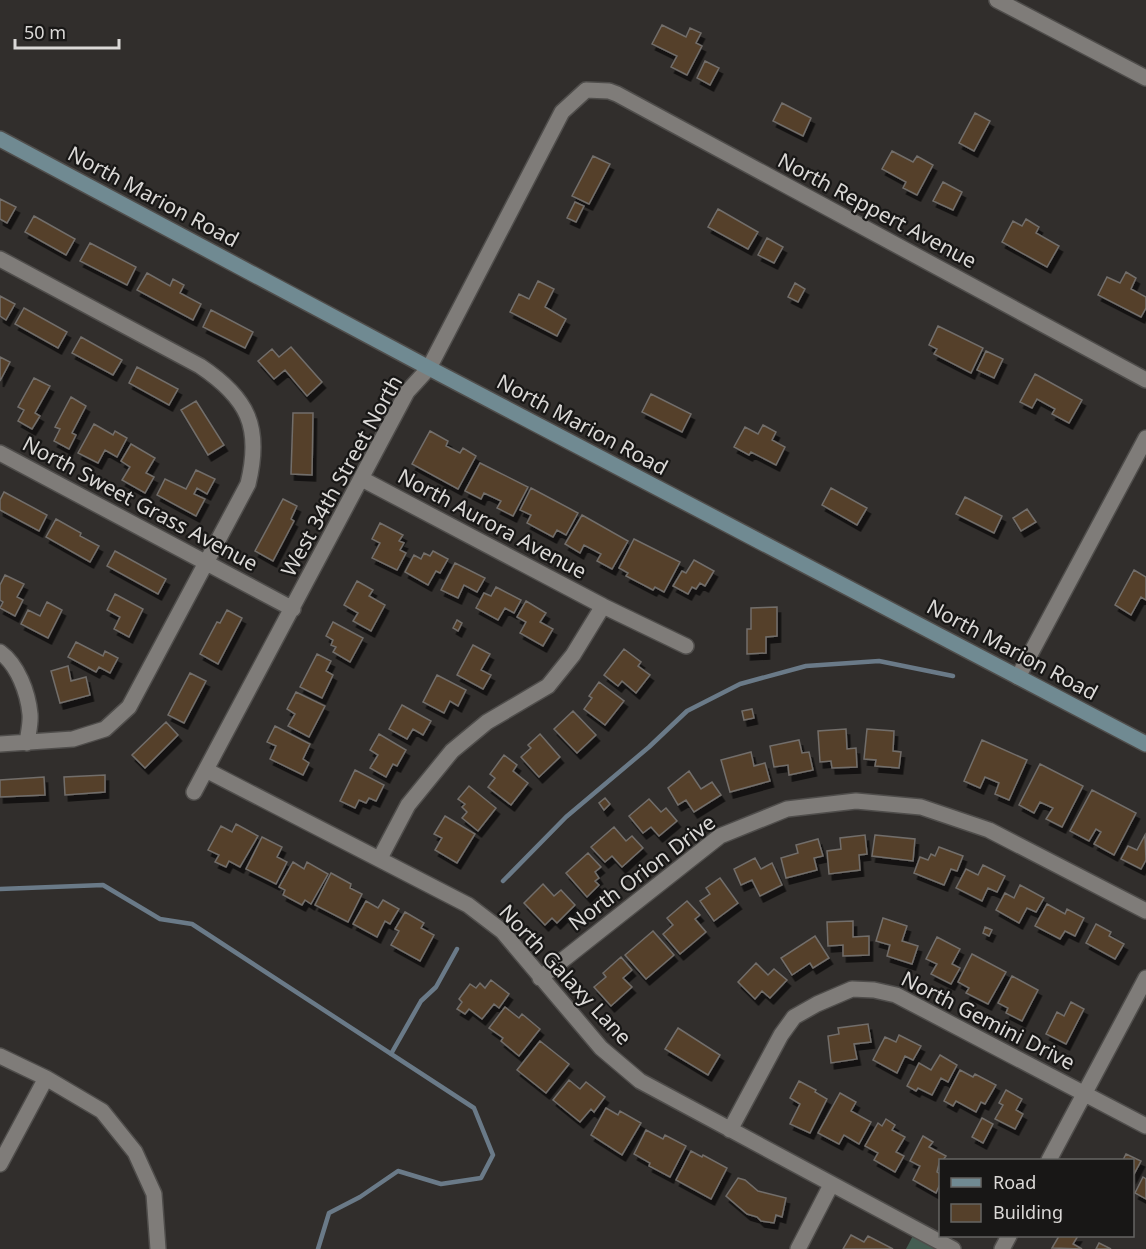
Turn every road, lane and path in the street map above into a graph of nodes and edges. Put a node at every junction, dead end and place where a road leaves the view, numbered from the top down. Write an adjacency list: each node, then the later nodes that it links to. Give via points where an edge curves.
1 (997, 0): 2 (street)
2 (1146, 78)
3 (586, 90): 6 (street, West 34th Street North, via 562,112); 7 (street, North Reppert Avenue, via 617,94)
4 (0, 139): 6 (main road, North Marion Road)
5 (0, 259): 11 (street, via 200,366 222,381 241,402 255,446 251,473)
6 (429, 368): 10 (street, West 34th Street North, via 407,392); 16 (main road, North Marion Road)
7 (1146, 380)
8 (1146, 438): 16 (street)
9 (0, 453): 11 (street, North Sweet Grass Avenue)
10 (362, 479): 12 (street, North Aurora Avenue); 13 (street, West 34th Street North)
11 (206, 563): 13 (street, North Sweet Grass Avenue); 17 (street, via 129,707 105,729 73,739)
12 (603, 606): 14 (street, North Aurora Avenue); 22 (street, via 573,656 548,686 487,722 452,751 408,805)
13 (293, 609): 20 (street, West 34th Street North)
14 (686, 646)
15 (0, 652): 17 (street, via 24,687 30,716)
16 (1018, 677): 19 (main road, North Marion Road)
17 (27, 742): 18 (street)
18 (0, 744)
19 (1146, 744)
20 (206, 770): 21 (street, West 34th Street North); 22 (street, North Galaxy Lane)
21 (194, 792)
22 (380, 858): 24 (street, North Galaxy Lane, via 468,905 502,931)
23 (1146, 911): 24 (street, North Orion Drive, via 979,826 921,807 856,801 787,809 720,836)
24 (540, 978): 30 (street, North Galaxy Lane, via 601,1048 640,1082)
25 (1146, 978): 28 (street)
26 (0, 1056): 27 (street)
27 (46, 1078): 32 (street); 34 (street, via 102,1111 135,1152 154,1194)
28 (1084, 1094): 29 (street, North Gemini Drive); 30 (street, North Gemini Drive, via 896,995 852,989 794,1017); 31 (street)
29 (1146, 1126)
30 (730, 1130): 33 (street, North Galaxy Lane)
31 (1050, 1159)
32 (0, 1164)
33 (831, 1185): 35 (street); 36 (street, North Galaxy Lane)
34 (158, 1249)
35 (798, 1249)
36 (953, 1249)

